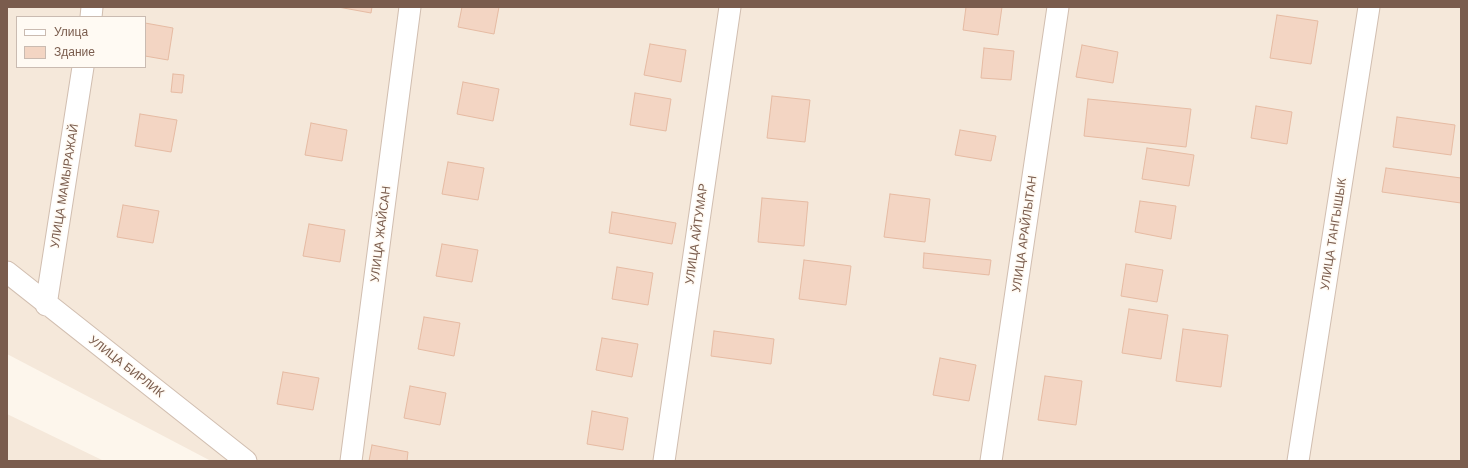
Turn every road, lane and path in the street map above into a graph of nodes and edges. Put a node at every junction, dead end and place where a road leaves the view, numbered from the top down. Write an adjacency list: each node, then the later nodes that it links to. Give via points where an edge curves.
1 (410, 7): 9 (street, УЛИЦА ЖАЙСАН)
2 (730, 7): 10 (street, УЛИЦА АЙТУМАР)
3 (1058, 7): 11 (street, УЛИЦА АРАЙЛЫТАН)
4 (1369, 7): 12 (street, УЛИЦА ТАНГЫШЫК)
5 (83, 68): 7 (street, УЛИЦА МАМЫРАЖАЙ)
6 (7, 272): 7 (street, УЛИЦА БИРЛИК)
7 (46, 305): 8 (street, УЛИЦА БИРЛИК)
8 (246, 461)
9 (351, 461)
10 (664, 461)
11 (991, 461)
12 (1298, 461)

